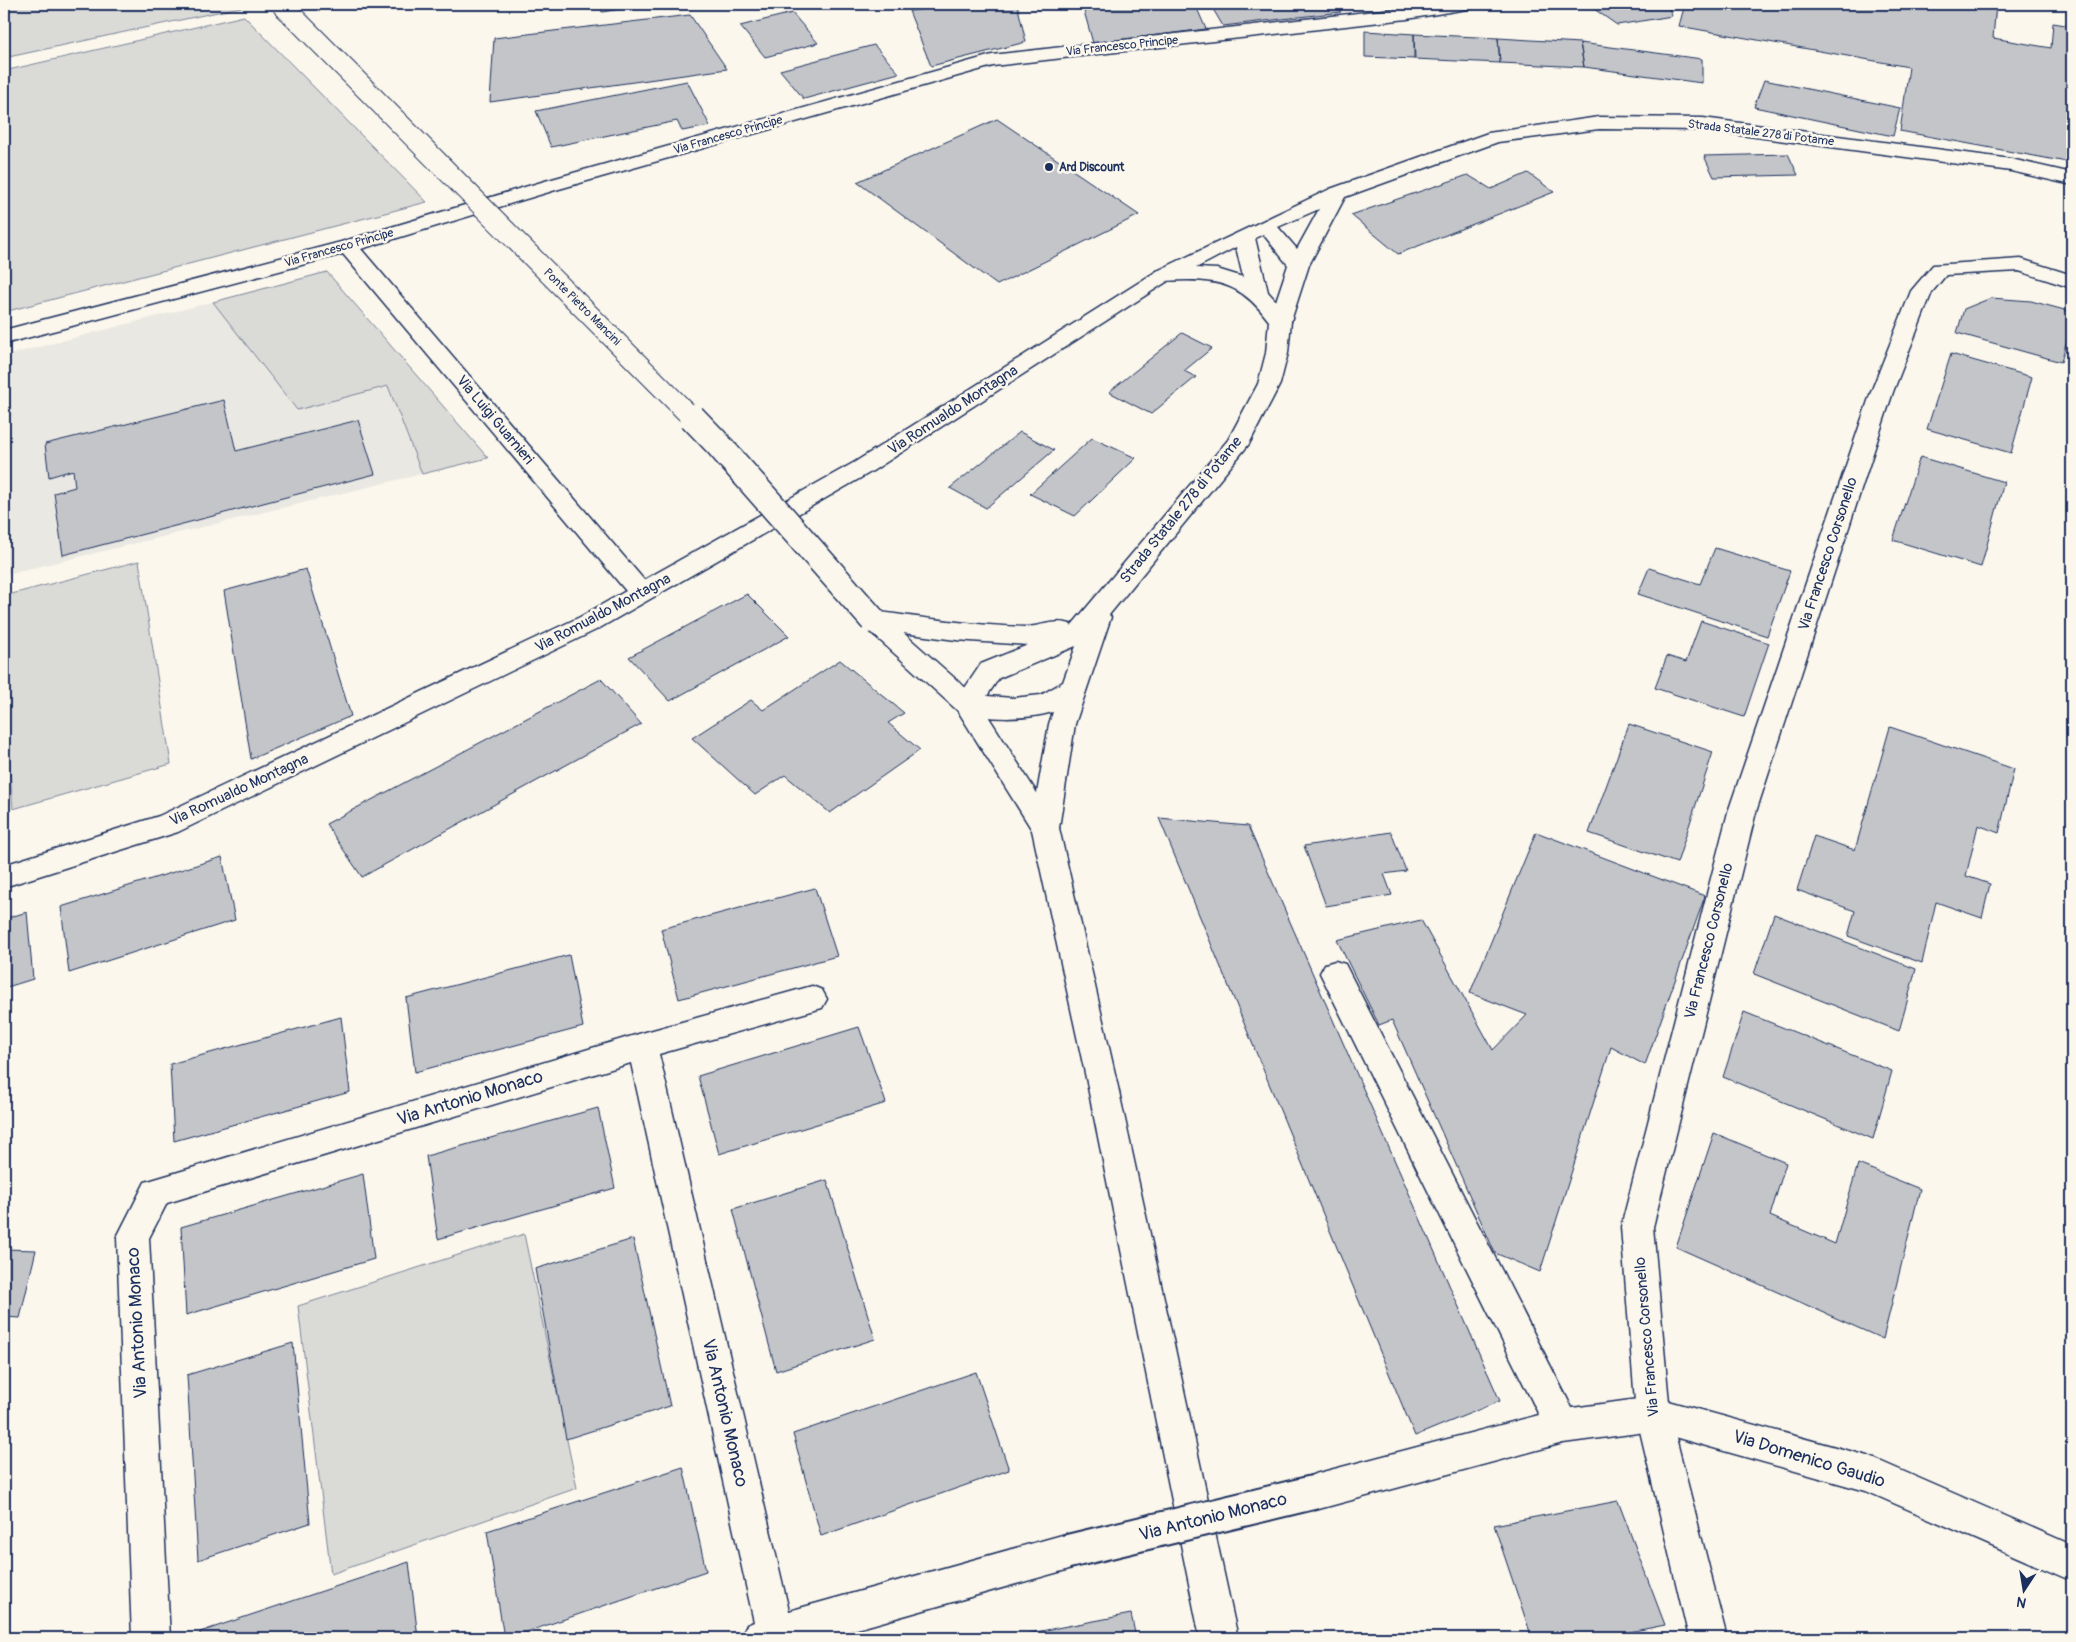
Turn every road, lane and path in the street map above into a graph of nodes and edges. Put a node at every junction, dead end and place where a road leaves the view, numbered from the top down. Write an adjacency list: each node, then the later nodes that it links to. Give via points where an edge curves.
1 (281, 4): 16 (street, Ponte Pietro Mancini, bridge, via 717,443)
2 (1467, 4): 7 (street, Via Francesco Principe, via 1407,14 992,61)
3 (2072, 179): 4 (street, Strada Statale 278 di Potame, via 2011,165 1703,124 1599,123 1495,137)
4 (1337, 193): 5 (street, Strada Statale 278 di Potame); 8 (street, Strada Statale 278 di Potame)
5 (1266, 225): 6 (street, Strada Statale 278 di Potame); 8 (street)
6 (1244, 237): 9 (street, Strada Statale 278 di Potame); 11 (street)
7 (348, 246): 13 (street, Via Francesco Principe); 14 (street, Via Luigi Guarnieri)
8 (1299, 265): 12 (street, Strada Statale 278 di Potame)
9 (1164, 275): 11 (street, via 1228,277); 14 (street, Via Romualdo Montagna, via 863,467)
10 (2072, 282): 24 (street, Via Francesco Corsonello, via 2021,265 1940,269 1922,291 1882,392 1742,812 1637,1227)
11 (1258, 293): 12 (street)
12 (1280, 321): 15 (street, Strada Statale 278 di Potame, via 1277,353 1269,384 1238,444)
13 (4, 337)
14 (642, 594): 20 (street, Via Romualdo Montagna, via 589,623 168,824)
15 (1100, 610): 16 (street, Strada Statale 278 di Potame, via 1060,630 1027,636 956,632); 17 (street, Strada Statale 278 di Potame); 18 (street, Strada Statale 278 di Potame, via 1079,634 990,671)
16 (873, 620): 18 (street, Ponte Pietro Mancini)
17 (1074, 688): 18 (street, via 1046,704 1013,708); 19 (street, Strada Statale 278 di Potame, via 1062,724)
18 (967, 704): 19 (street, Ponte Pietro Mancini)
19 (1045, 828): 29 (street)
20 (4, 876)
21 (1335, 974): 25 (street)
22 (812, 998): 23 (street)
23 (642, 1046): 27 (street, Via Antonio Monaco); 28 (street, Via Antonio Monaco, via 156,1192 133,1237)
24 (1652, 1414): 25 (street, Via Antonio Monaco); 26 (street, Via Domenico Gaudio, via 1868,1474); 30 (street, Via Francesco Corsonello)
25 (1563, 1426): 27 (street, Via Antonio Monaco, bridge, via 1315,1492 1066,1552)
26 (2072, 1563)
27 (768, 1635)
28 (151, 1638)
29 (1219, 1638)
30 (1708, 1638)

